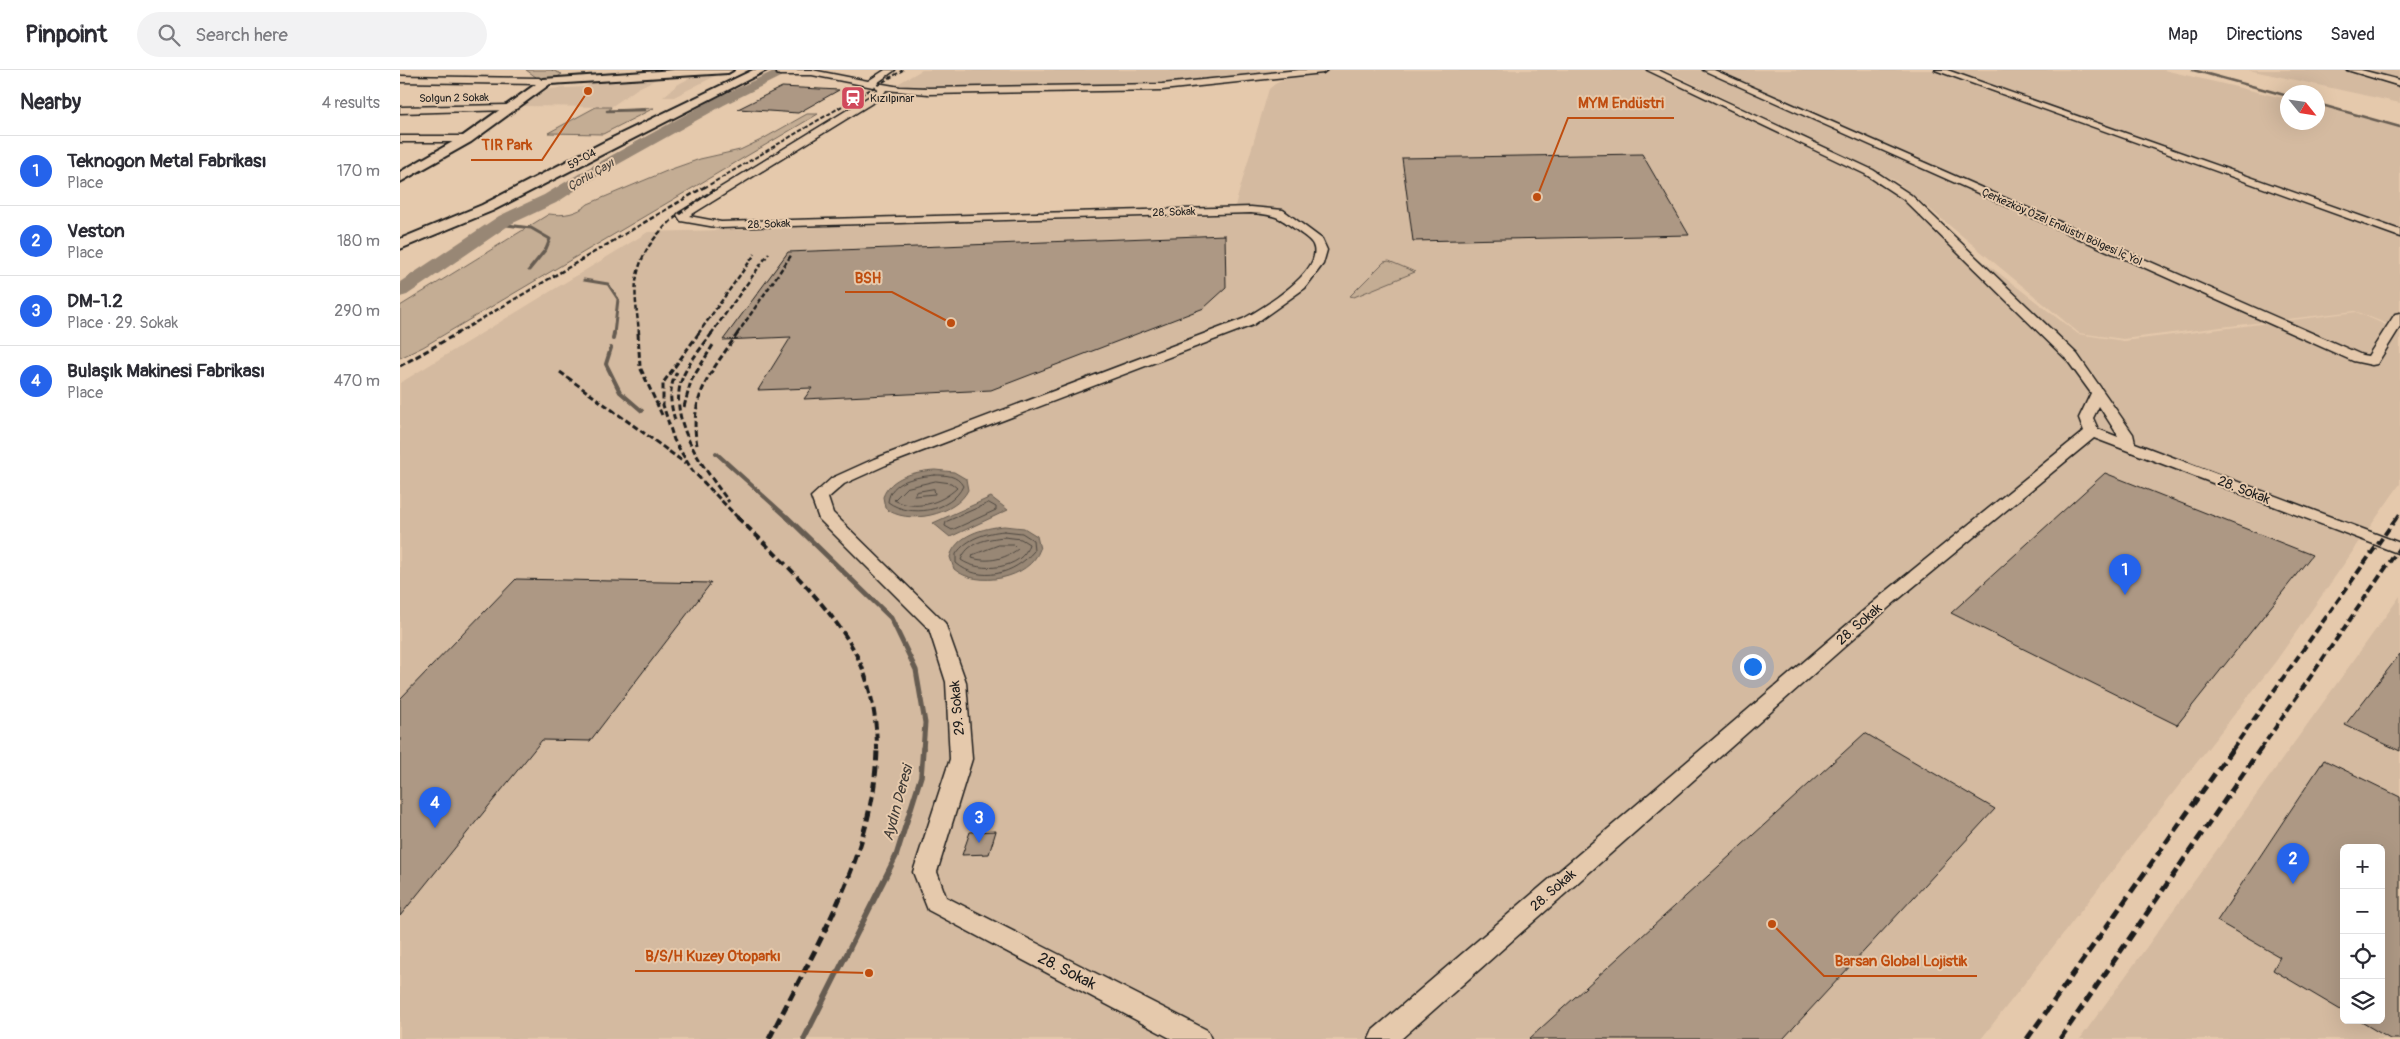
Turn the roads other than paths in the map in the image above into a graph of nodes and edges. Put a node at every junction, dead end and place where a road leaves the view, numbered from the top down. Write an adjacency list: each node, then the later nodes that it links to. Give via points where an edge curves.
1 (414, 70): 18 (street)
2 (526, 70): 17 (main road)
3 (681, 70): 17 (main road)
4 (728, 70): 14 (main road)
5 (755, 70): 15 (main road); 19 (main road, 59-04 / 59-04); 24 (main road, 59-04)
6 (891, 70): 21 (street)
7 (1293, 70): 22 (street)
8 (1323, 70): 22 (street)
9 (1651, 70): 37 (street, via 1891,184 2072,357)
10 (1707, 70): 36 (street, Çerkezköy Özel Endüstri Bölgesi İç Yol, via 2358,358 2372,361)
11 (1939, 70): 33 (street)
12 (1956, 70): 32 (street)
13 (2351, 70): 20 (street)
14 (694, 72): 17 (main road); 24 (main road, via 724,74)
15 (780, 72): 16 (street); 19 (main road)
16 (806, 72): 21 (street)
17 (552, 75): 18 (street, via 508,82); 25 (main road)
18 (400, 78)
19 (734, 83): 35 (main road, 59-04 / 59-04, via 487,208)
20 (2400, 83)
21 (869, 84): 23 (street)
22 (1188, 85): 23 (street, via 1091,90 928,91)
23 (884, 86): 40 (street, 28. Sokak, via 880,95 683,215 685,219 720,225 1251,210 1279,212 1318,241 1321,250 1317,264 1301,285 1248,322 880,462 838,481)
24 (691, 96): 34 (main road, 59-04, via 474,206)
25 (508, 108): 26 (street, Solgun 2 Sokak); 28 (main road)
26 (400, 110)
27 (400, 139): 28 (street)
28 (468, 139): 29 (main road)
29 (415, 169): 30 (street); 31 (main road)
30 (400, 170)
31 (400, 178)
32 (2400, 227)
33 (2400, 234)
34 (400, 238)
35 (400, 244)
36 (2400, 317)
37 (2098, 393): 38 (street, via 2086,418); 39 (street, via 2125,434)
38 (2092, 432): 39 (street, 28. Sokak); 44 (street, 28. Sokak, via 1890,598)
39 (2128, 445): 41 (street, 28. Sokak)
40 (819, 497): 42 (street, 29. Sokak, via 825,515 938,627 956,682 961,759 925,872)
41 (2400, 549)
42 (936, 903): 43 (street, 28. Sokak)
43 (1198, 1039)
44 (1382, 1039)

